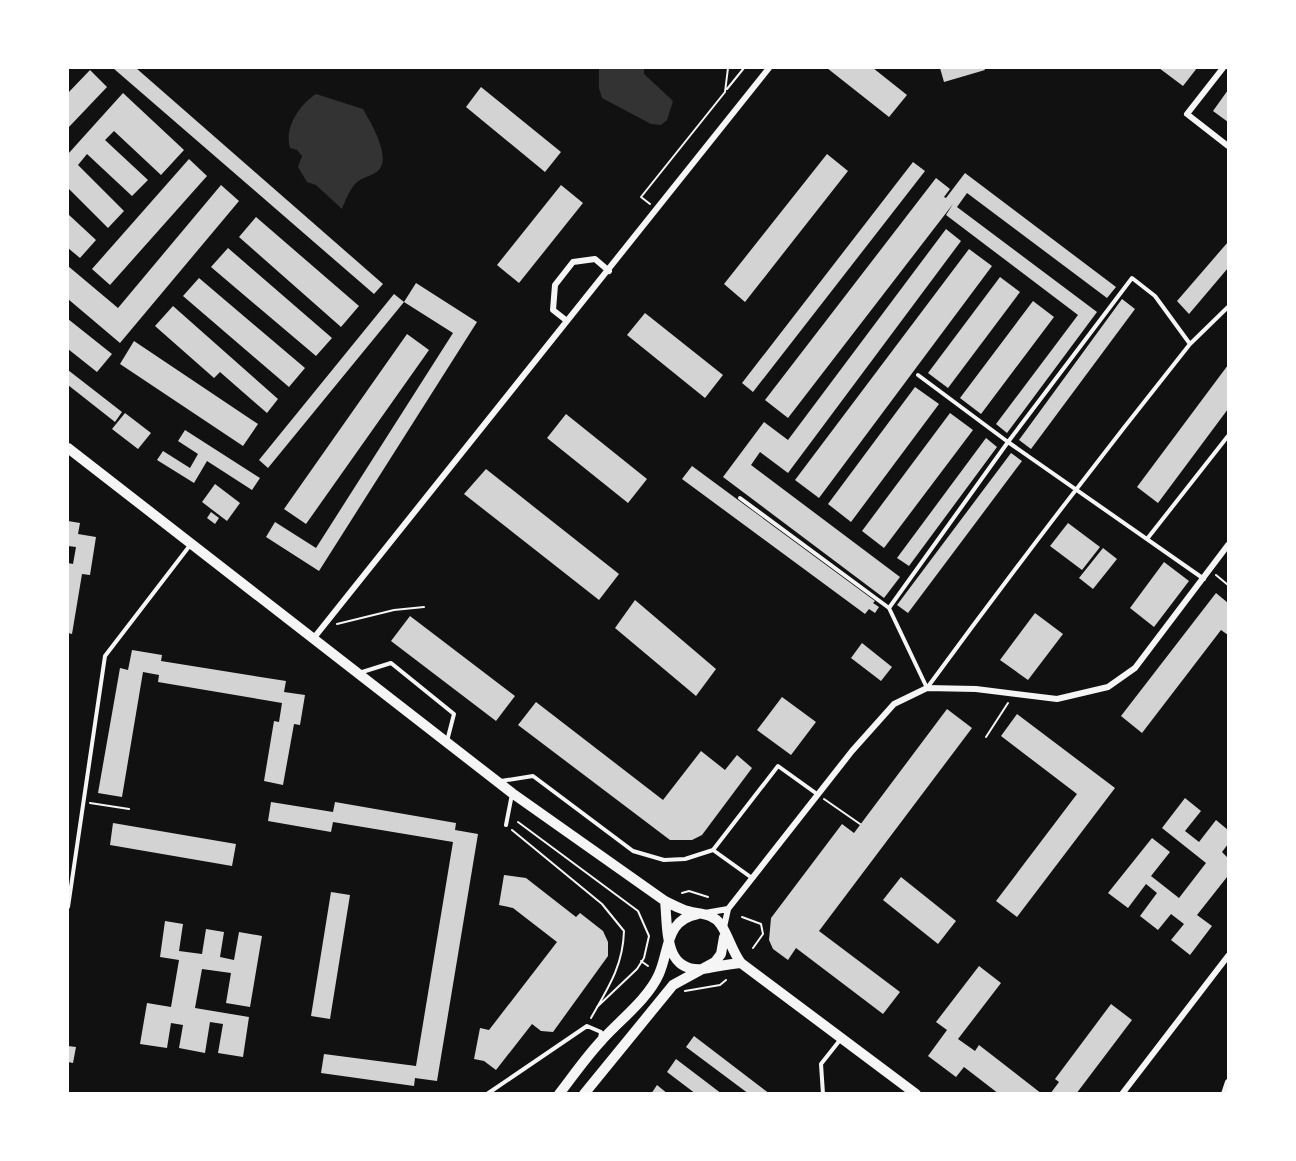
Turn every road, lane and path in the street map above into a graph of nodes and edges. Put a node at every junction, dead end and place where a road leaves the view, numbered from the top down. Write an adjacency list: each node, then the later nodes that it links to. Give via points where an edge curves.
1 (728, 68): 5 (path)
2 (744, 68): 5 (path)
3 (769, 68): 7 (street)
4 (1223, 68): 6 (street, via 1187,114)
5 (725, 92): 7 (path, via 641,197)
6 (1228, 146)
7 (657, 210): 8 (street)
8 (609, 271): 10 (street); 10 (street, via 594,259 573,262 555,285 554,310)
9 (1228, 307): 11 (lane)
10 (567, 321): 26 (street)
11 (1190, 344): 14 (lane, via 1155,296 1132,278); 16 (lane)
12 (918, 375): 14 (lane)
13 (1228, 436): 18 (lane)
14 (1008, 442): 16 (lane); 25 (lane)
15 (68, 448): 19 (main road)
16 (1074, 488): 18 (lane); 29 (lane)
17 (741, 498): 25 (lane)
18 (1147, 539): 22 (lane)
19 (191, 544): 27 (main road); 36 (lane, via 105,656)
20 (1228, 545): 21 (street)
21 (1210, 571): 22 (street); 23 (path)
22 (1204, 579): 30 (street, via 1135,669 1108,687 1056,699)
23 (1228, 585)
24 (424, 607): 26 (path, via 394,610)
25 (889, 608): 29 (lane)
26 (322, 628): 27 (street)
27 (313, 639): 28 (main road)
28 (358, 673): 32 (main road); 32 (lane, via 391,663 454,714)
29 (927, 688): 30 (street); 35 (street, via 894,704)
30 (1014, 693): 31 (path)
31 (986, 737)
32 (447, 742): 33 (main road)
33 (498, 782): 34 (main road); 41 (lane, via 533,776 633,850 664,860 685,859)
34 (512, 793): 40 (lane); 45 (main road)
35 (817, 794): 39 (path); 41 (lane, via 778,766); 42 (street)
36 (83, 801): 37 (path); 46 (lane)
37 (129, 809)
38 (518, 822): 52 (path, via 638,910)
39 (860, 824)
40 (506, 825): 62 (path, via 602,904 624,930 623,953)
41 (713, 850): 42 (lane)
42 (752, 878): 47 (street)
43 (682, 893): 44 (path, via 689,891)
44 (708, 897)
45 (665, 901): 48 (main road, via 683,910); 53 (main road)
46 (68, 907)
47 (728, 909): 48 (street); 50 (street)
48 (704, 913): 50 (main road, via 716,919); 53 (main road, via 678,922)
49 (742, 917): 54 (path, via 762,924 763,934)
50 (724, 931): 57 (main road); 59 (main road, via 721,954)
51 (653, 932): 52 (path)
52 (649, 936): 56 (path)
53 (667, 945): 59 (main road, via 681,963); 65 (main road, via 651,988)
54 (753, 948)
55 (1228, 957): 72 (street)
56 (641, 962): 58 (path); 62 (path)
57 (741, 963): 59 (main road); 64 (main road)
58 (648, 966)
59 (702, 969): 69 (main road, via 673,985)
60 (726, 980): 61 (path, via 720,986)
61 (680, 990)
62 (597, 1008): 63 (path)
63 (587, 1026): 65 (lane, via 601,1032); 67 (lane)
64 (842, 1037): 70 (lane, via 821,1064); 71 (main road)
65 (600, 1042): 68 (main road)
66 (1228, 1082): 73 (street)
67 (487, 1094)
68 (559, 1094)
69 (584, 1094)
70 (823, 1094)
71 (915, 1094)
72 (1122, 1094)
73 (1224, 1094)

